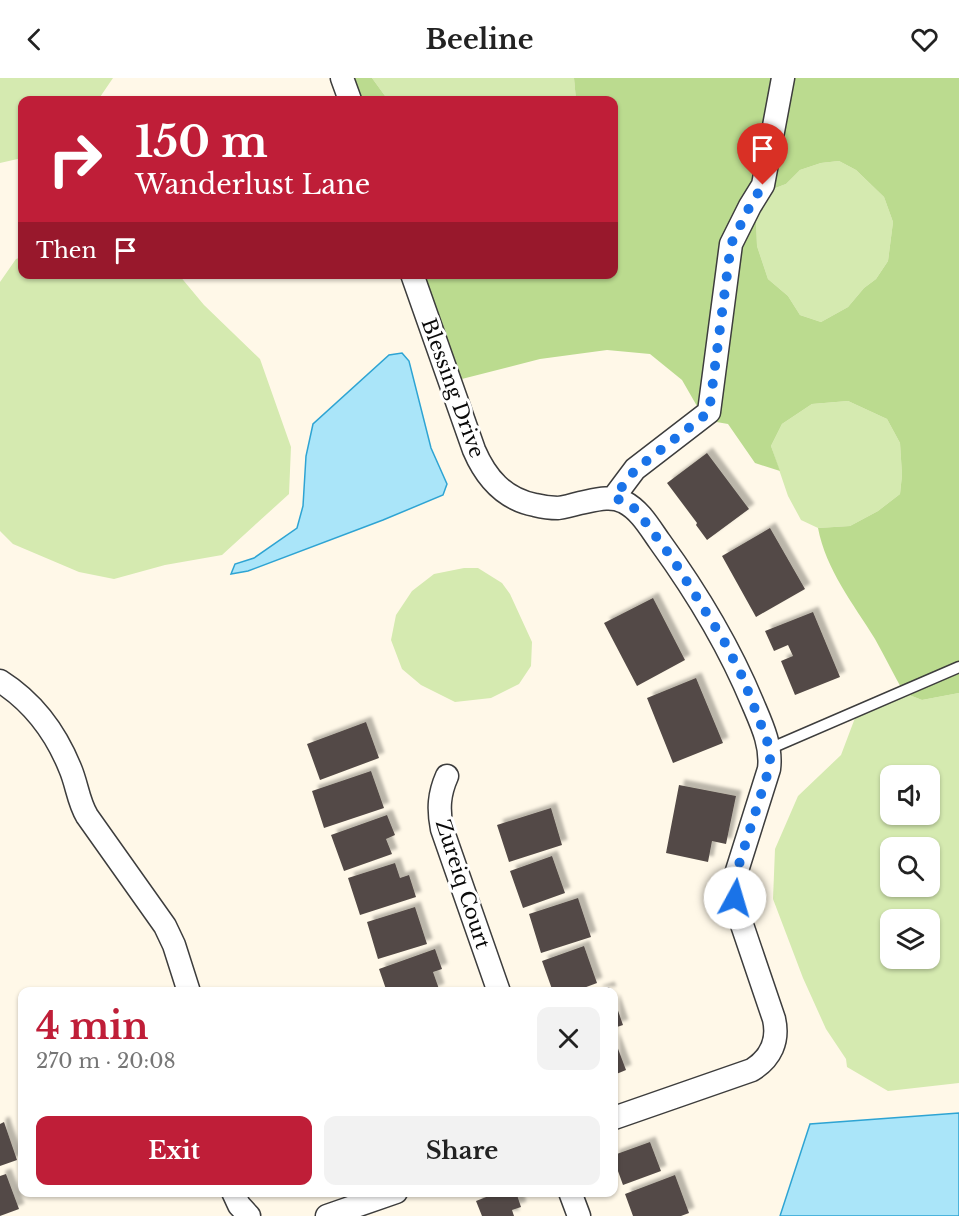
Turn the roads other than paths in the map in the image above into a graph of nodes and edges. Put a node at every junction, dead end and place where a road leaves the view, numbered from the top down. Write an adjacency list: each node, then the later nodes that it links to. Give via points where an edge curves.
1 (342, 78): 3 (street)
2 (783, 78): 5 (street, via 763,185 731,244 709,412 635,470)
3 (349, 96)
4 (414, 279): 5 (street, Blessing Drive, via 474,450 494,483 523,502 545,507)
5 (614, 497): 8 (street, via 640,515 693,590 733,658)
6 (959, 667): 8 (lane)
7 (0, 681): 10 (street, via 36,710 54,736 71,769 87,816 165,926)
8 (769, 749): 12 (street, via 769,769 734,887 737,910 774,1019 774,1045 752,1070)
9 (447, 776): 11 (street, Zureiq Court, via 440,800 442,829)
10 (187, 987)
11 (497, 987)
12 (618, 1117)
13 (235, 1197): 16 (street)
14 (382, 1197): 17 (street)
15 (572, 1197): 18 (street)
16 (249, 1216)
17 (327, 1216)
18 (579, 1216)

